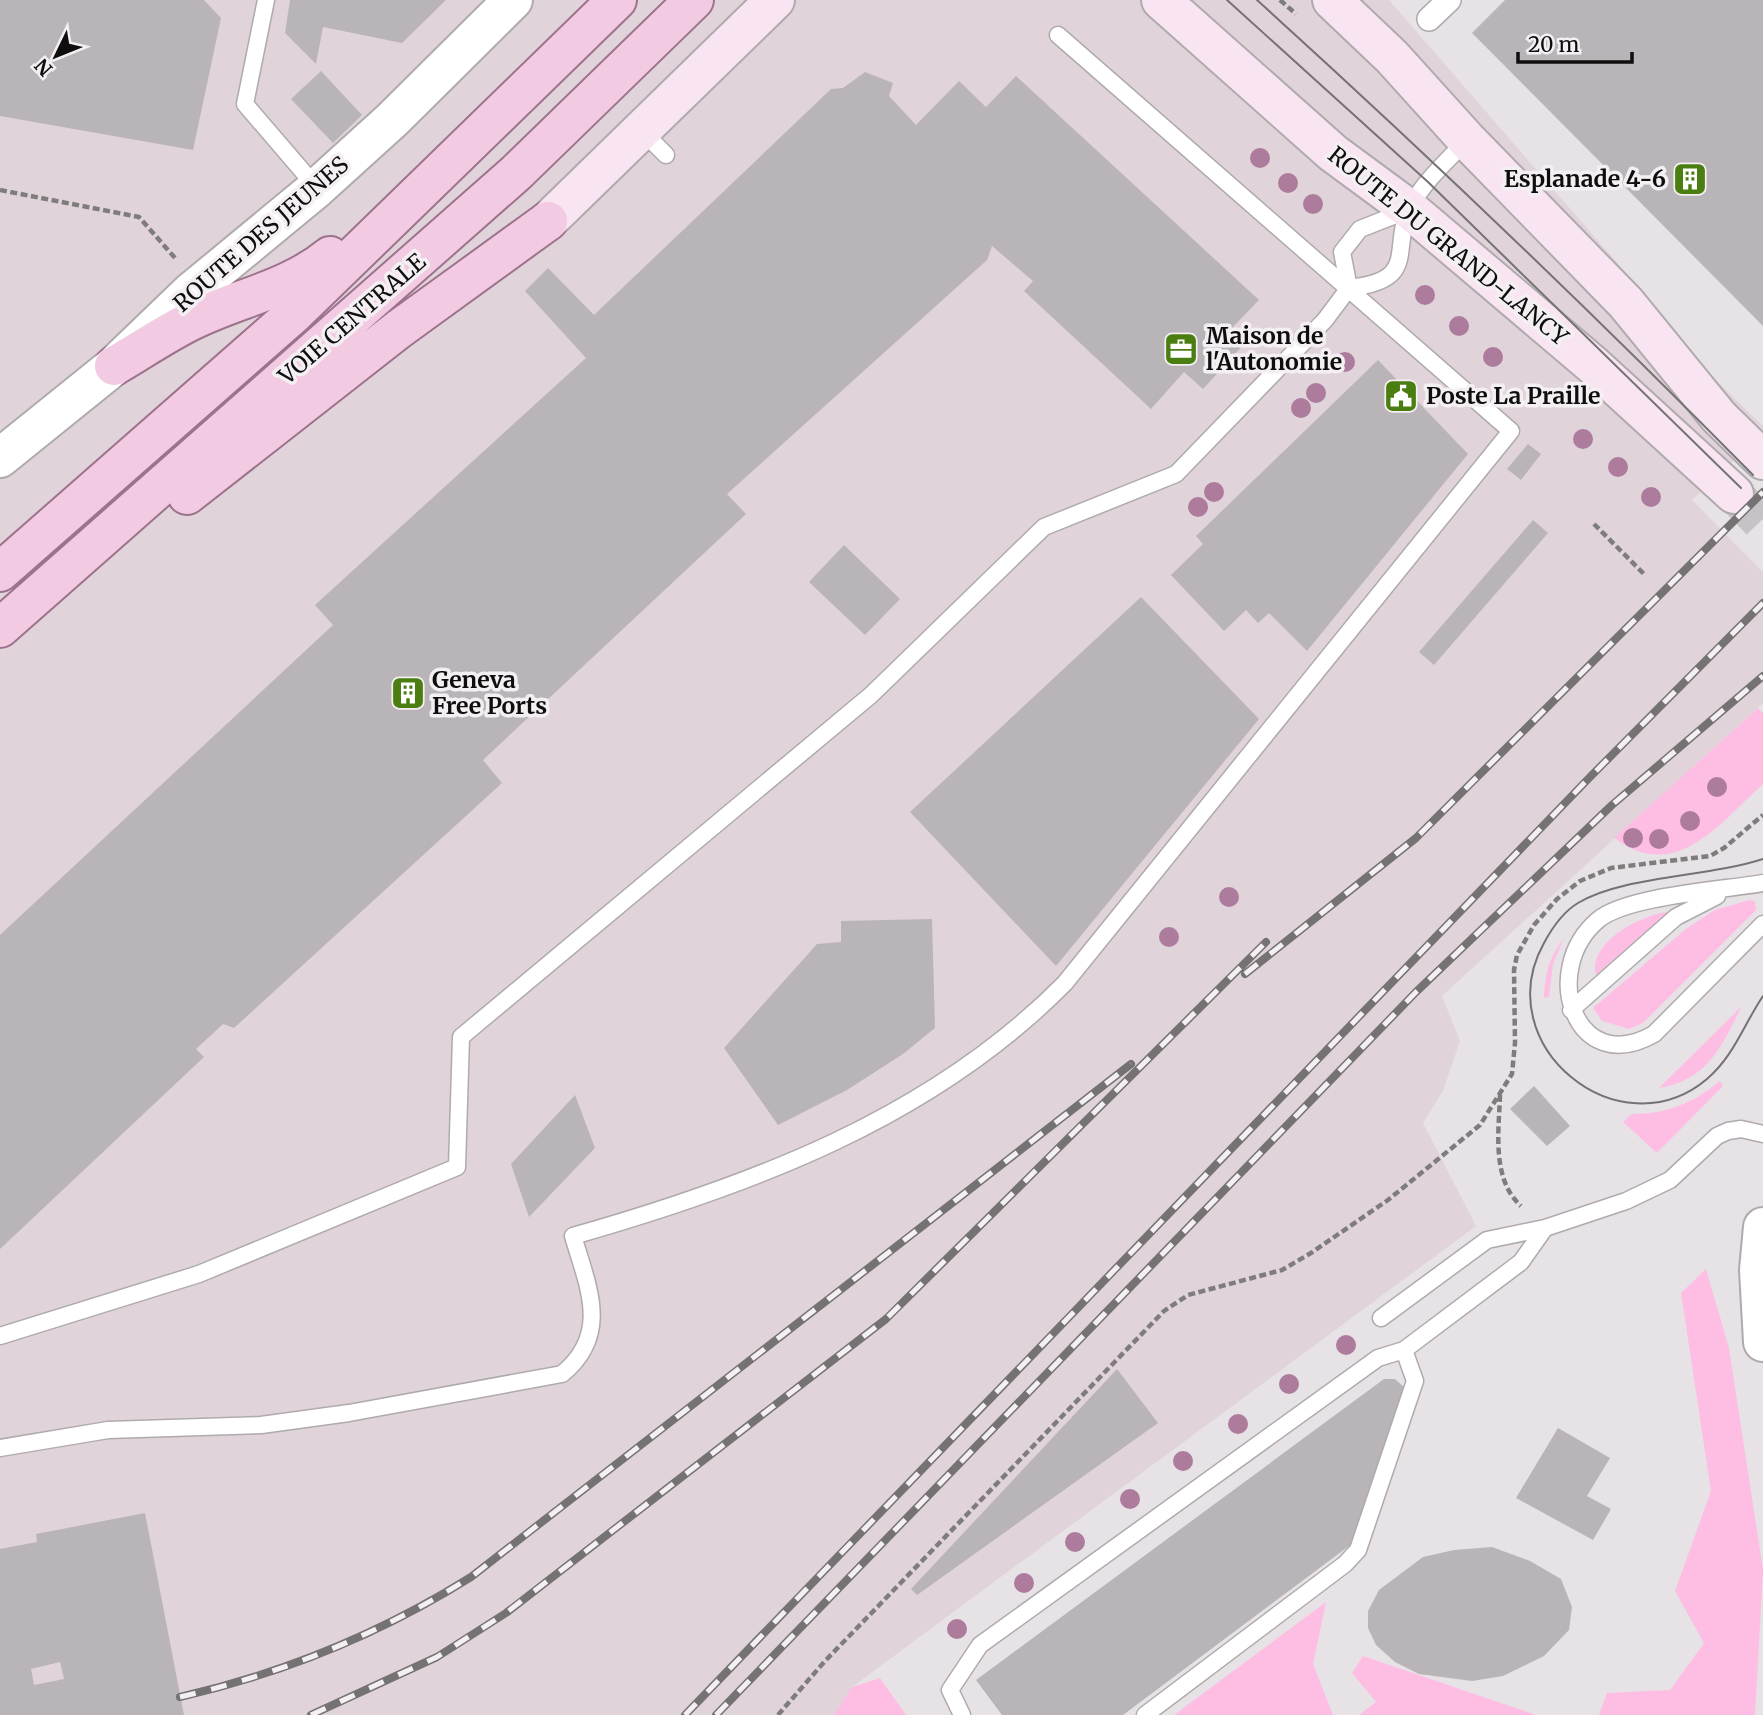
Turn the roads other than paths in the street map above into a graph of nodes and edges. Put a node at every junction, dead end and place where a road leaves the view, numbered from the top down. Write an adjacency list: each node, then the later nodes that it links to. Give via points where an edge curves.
1 (266, 0): 13 (lane, via 245,104)
2 (513, 0): 13 (street, ROUTE DES JEUNES)
3 (617, 0): 11 (main road, VOIE CENTRALE)
4 (694, 0): 21 (main road, VOIE CENTRALE, via 506,182)
5 (775, 0): 22 (main road, via 654,143 399,328)
6 (1161, 0): 14 (main road, ROUTE DU GRAND-LANCY, via 1333,153)
7 (1332, 0): 12 (main road, via 1392,57)
8 (1449, 0): 9 (street)
9 (1429, 19)
10 (1058, 35): 15 (lane)
11 (484, 131): 16 (main road, via 303,276 194,319); 20 (main road, VOIE CENTRALE, via 295,313)
12 (1467, 140): 14 (lane); 18 (main road, via 1626,303 1719,417)
13 (317, 188): 16 (street, ROUTE DES JEUNES, via 199,285)
14 (1409, 209): 15 (lane, via 1400,261 1373,285); 15 (lane, via 1360,229 1342,252); 19 (main road, ROUTE DU GRAND-LANCY, via 1593,365)
15 (1349, 288): 31 (lane, via 1325,320 1176,474 1044,527 871,695 461,1037 457,1167 199,1274); 34 (lane, via 1511,431 1065,983 1007,1038 887,1117 812,1153 673,1208 573,1236 594,1310 593,1326 584,1349 562,1374 261,1425 108,1430)
16 (114, 366): 17 (street, ROUTE DES JEUNES)
17 (0, 458)
18 (1763, 460)
19 (1734, 494)
20 (0, 572)
21 (0, 628)
22 (0, 640)
23 (1763, 883): 24 (lane)
24 (1746, 886): 26 (lane, via 1676,917); 26 (lane, via 1635,904 1598,920 1572,963)
25 (1763, 924): 26 (lane, via 1642,1041 1617,1044 1596,1037 1578,1023)
26 (1571, 1010)
27 (1763, 1134): 29 (lane, via 1728,1130 1670,1180)
28 (1763, 1227): 32 (street, via 1759,1270)
29 (1545, 1228): 30 (lane, via 1487,1240); 33 (lane, via 1521,1262)
30 (1381, 1318)
31 (0, 1336)
32 (1763, 1342)
33 (1404, 1350): 35 (lane, via 1378,1358 980,1645 950,1690); 36 (lane, via 1415,1381 1358,1550)
34 (0, 1448)
35 (961, 1715)
36 (1145, 1715)

